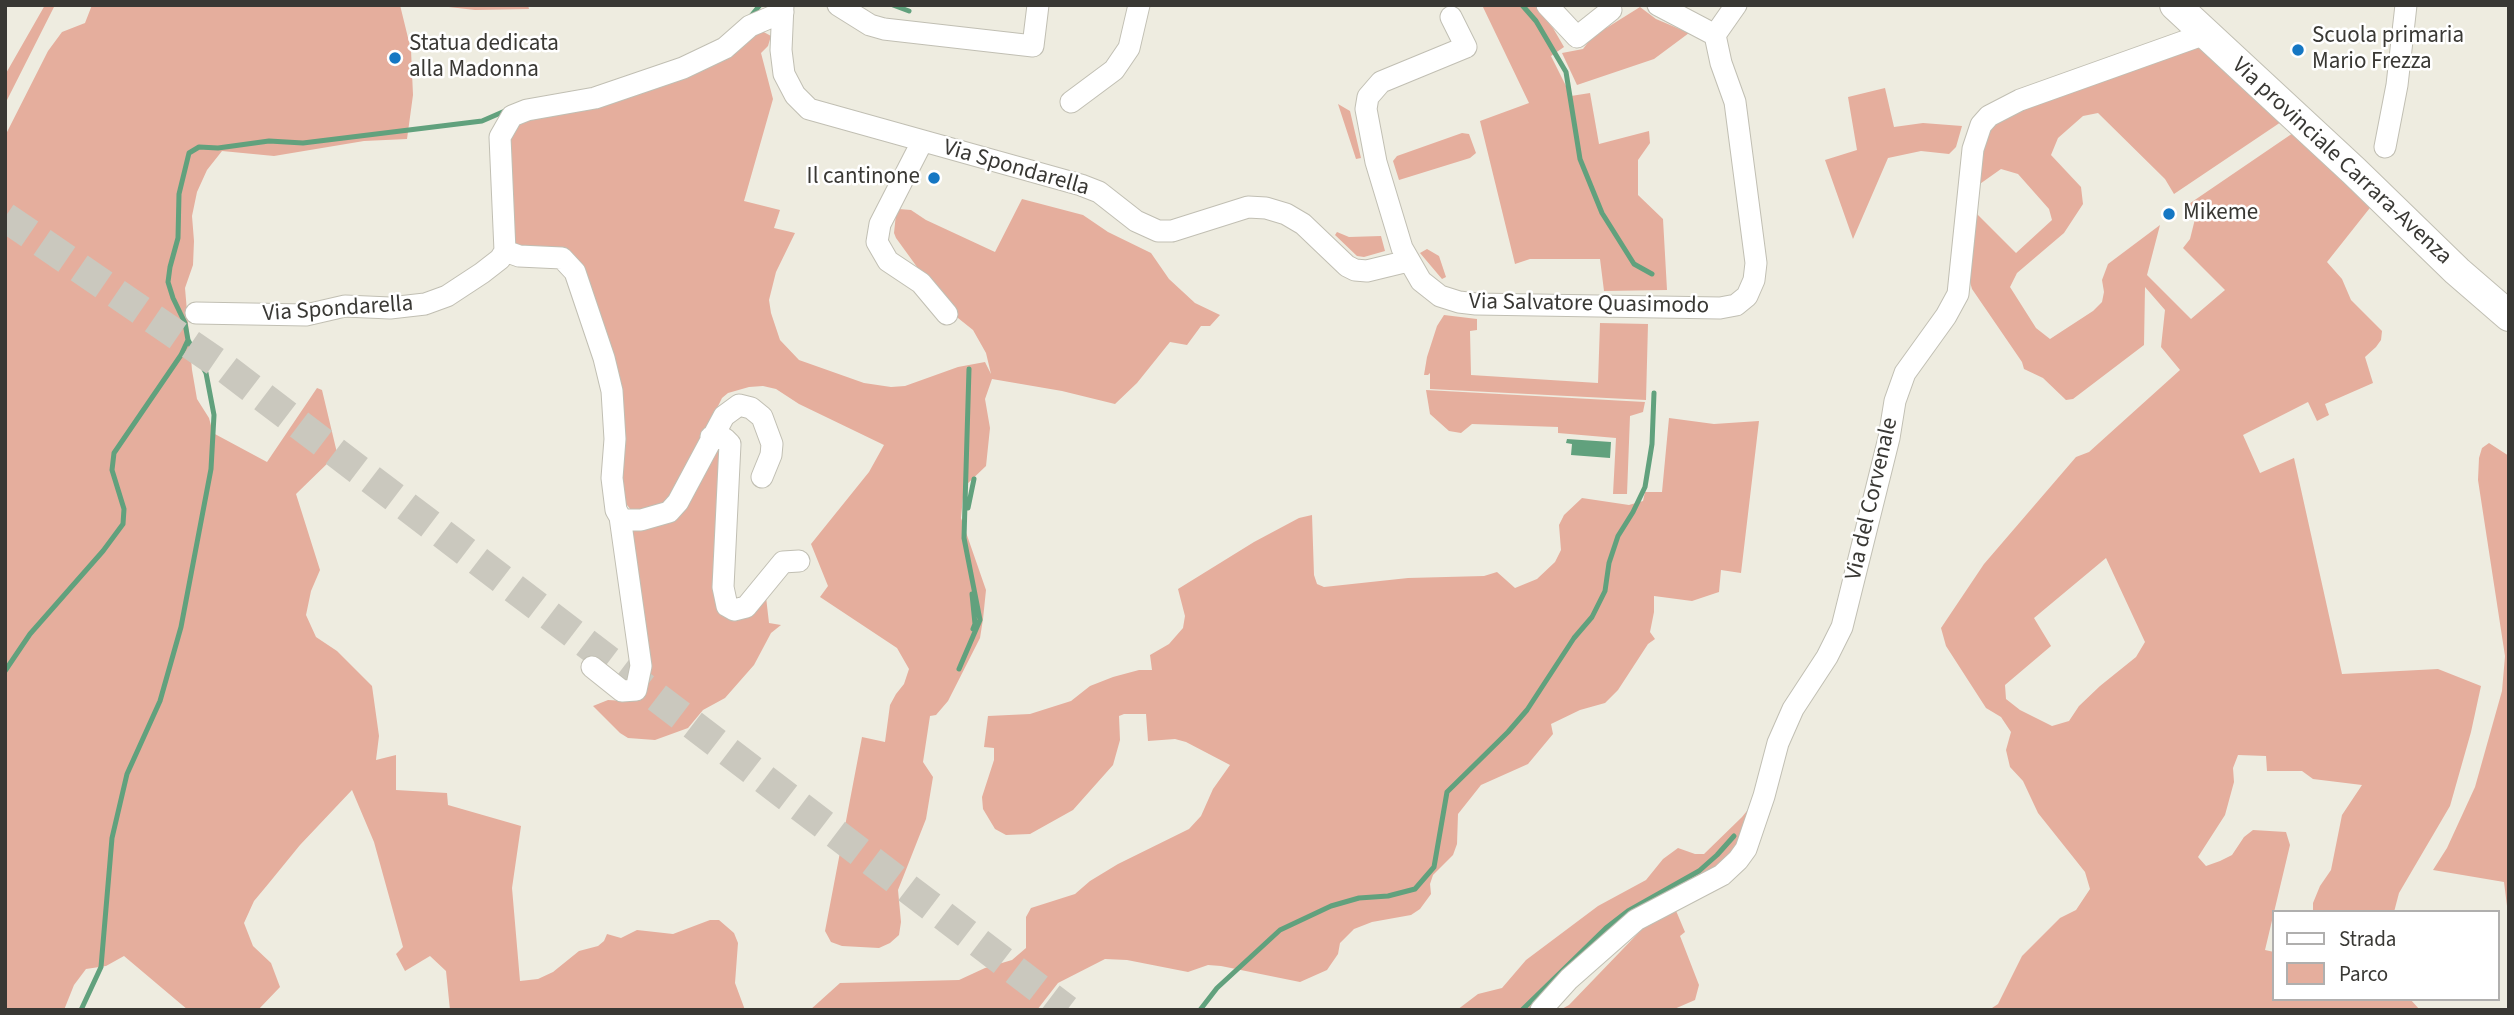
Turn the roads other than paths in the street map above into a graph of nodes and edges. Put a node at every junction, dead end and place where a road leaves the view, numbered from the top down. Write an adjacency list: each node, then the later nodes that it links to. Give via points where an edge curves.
1 (838, 5): 2 (street, via 884,29 1033,46)
2 (1038, 5)
3 (1139, 5): 14 (street, via 1129,48 1114,71)
4 (1547, 5): 10 (street, via 1577,37)
5 (1658, 5): 13 (street)
6 (1736, 5): 13 (street)
7 (2175, 5): 12 (main road, Via provinciale Carrara-Avenza)
8 (2406, 5): 16 (street)
9 (783, 9): 15 (street, Via Spondarella, via 784,74 795,95 809,108); 17 (street, Via Spondarella, via 750,26 725,48 683,68 595,98 512,116 500,137)
10 (1611, 10)
11 (1451, 16): 18 (street, Via Salvatore Quasimodo, via 1466,47 1381,82 1368,97 1368,132)
12 (2205, 34): 21 (main road, Via provinciale Carrara-Avenza); 27 (street, Via del Corvenale, via 2020,100 1981,125 1973,149 1958,294 1905,373 1842,627 1777,743 1746,849 1723,874 1636,920)
13 (1715, 35): 18 (street, Via Salvatore Quasimodo, via 1735,102 1756,263 1747,296 1736,305 1459,302 1440,296)
14 (1071, 102)
15 (922, 142): 18 (street, Via Spondarella, via 1100,192 1136,221 1158,231 1181,229 1248,207 1266,208 1303,224 1355,270); 20 (street, Via Spondarella, via 880,223 877,242 888,261 921,283)
16 (2385, 147)
17 (505, 251): 19 (street, Via Spondarella, via 482,273 425,304 345,306 306,315); 24 (street, via 562,258 575,272 612,391 612,478)
18 (1408, 261)
19 (196, 313)
20 (947, 314)
21 (2509, 316)
22 (711, 437): 23 (street, via 733,408 745,406 757,412 772,444); 24 (street, via 669,512 641,520); 25 (street, via 730,444 723,587 727,606 734,610 746,607 783,562)
23 (762, 477)
24 (620, 517): 26 (street, via 641,666 636,690 622,691)
25 (799, 561)
26 (592, 667)
27 (1541, 1010)

